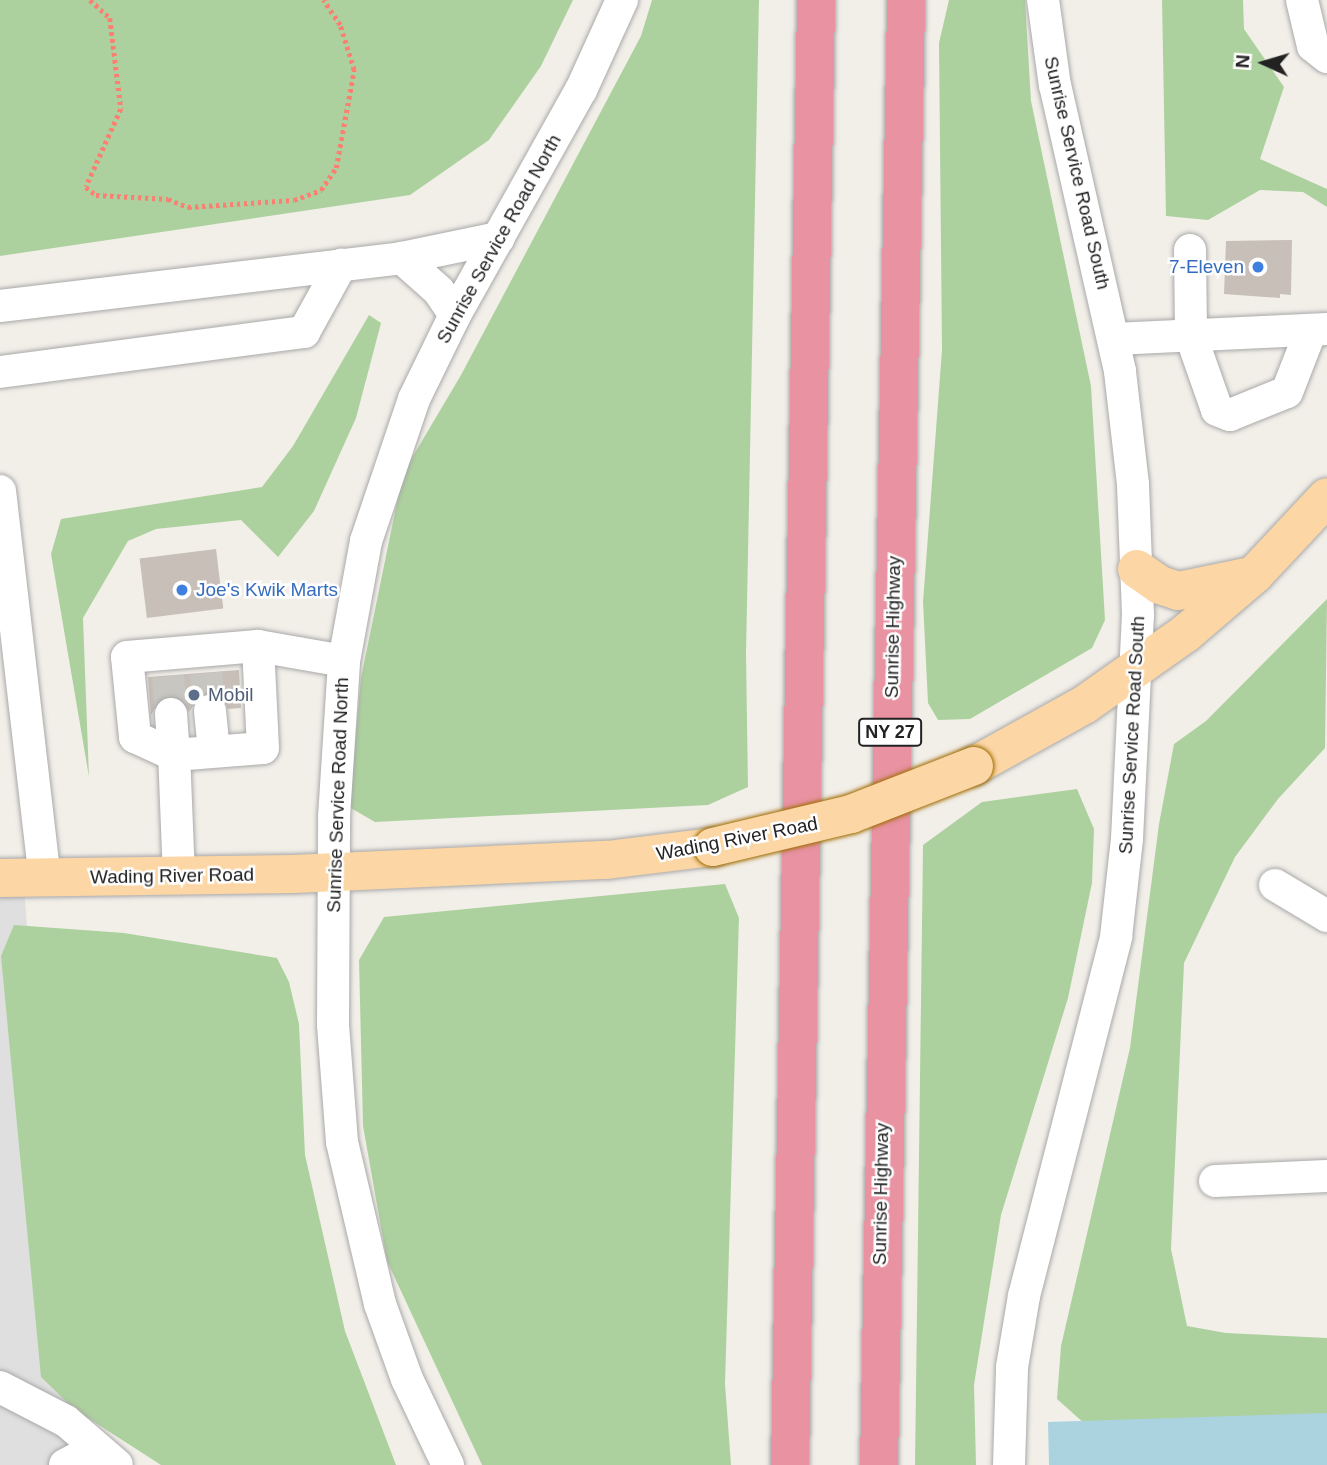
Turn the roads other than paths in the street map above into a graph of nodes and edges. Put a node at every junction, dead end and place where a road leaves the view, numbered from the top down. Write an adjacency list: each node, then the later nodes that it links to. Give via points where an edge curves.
1 (622, 0): 7 (street, Sunrise Service Road North, via 581,90)
2 (816, 0): 40 (highway)
3 (906, 0): 41 (highway, Sunrise Highway / NY 27)
4 (1043, 0): 15 (street, Sunrise Service Road South, via 1055,86)
5 (1302, 0): 6 (street, via 1313,46)
6 (1327, 57)
7 (499, 238): 9 (street); 12 (street, Sunrise Service Road North)
8 (1190, 250): 14 (street)
9 (402, 258): 10 (street); 12 (street, via 439,291)
10 (341, 265): 11 (street); 16 (street, via 304,332)
11 (0, 306)
12 (455, 315): 22 (street, Sunrise Service Road North, via 414,399 382,486 357,577)
13 (1319, 330): 14 (street); 14 (street, via 1287,392 1230,415 1217,410)
14 (1191, 336): 15 (street)
15 (1114, 339): 19 (street, Sunrise Service Road South, via 1130,451)
16 (0, 372)
17 (0, 491): 31 (street)
18 (1327, 496): 20 (main road, Wading River Road)
19 (1138, 569): 20 (main road, via 1178,591); 23 (street, Sunrise Service Road South)
20 (1255, 575): 23 (main road, Wading River Road)
21 (258, 646): 22 (street); 26 (street, via 263,748); 27 (street, via 205,661 167,665 127,657 135,737)
22 (344, 661): 28 (street, Sunrise Service Road North)
23 (1136, 671): 28 (main road, Wading River Road, bridge, via 974,766 851,814 713,847 607,860); 42 (street, Sunrise Service Road South, via 1128,839 1116,937 1024,1296 1012,1367)
24 (210, 711): 26 (street)
25 (172, 714): 27 (street)
26 (214, 751): 27 (street)
27 (174, 755): 29 (street)
28 (334, 872): 29 (main road, Wading River Road); 39 (street, Sunrise Service Road North, via 334,1064 348,1183 391,1337)
29 (179, 877): 31 (main road, Wading River Road)
30 (0, 878): 31 (main road, Wading River Road)
31 (45, 878)
32 (1275, 885): 33 (street)
33 (1327, 916)
34 (1327, 1176): 35 (street)
35 (1214, 1181)
36 (0, 1387): 37 (street, via 66,1421)
37 (107, 1456): 38 (street)
38 (65, 1465)
39 (448, 1465)
40 (790, 1465)
41 (879, 1465)
42 (1009, 1465)

